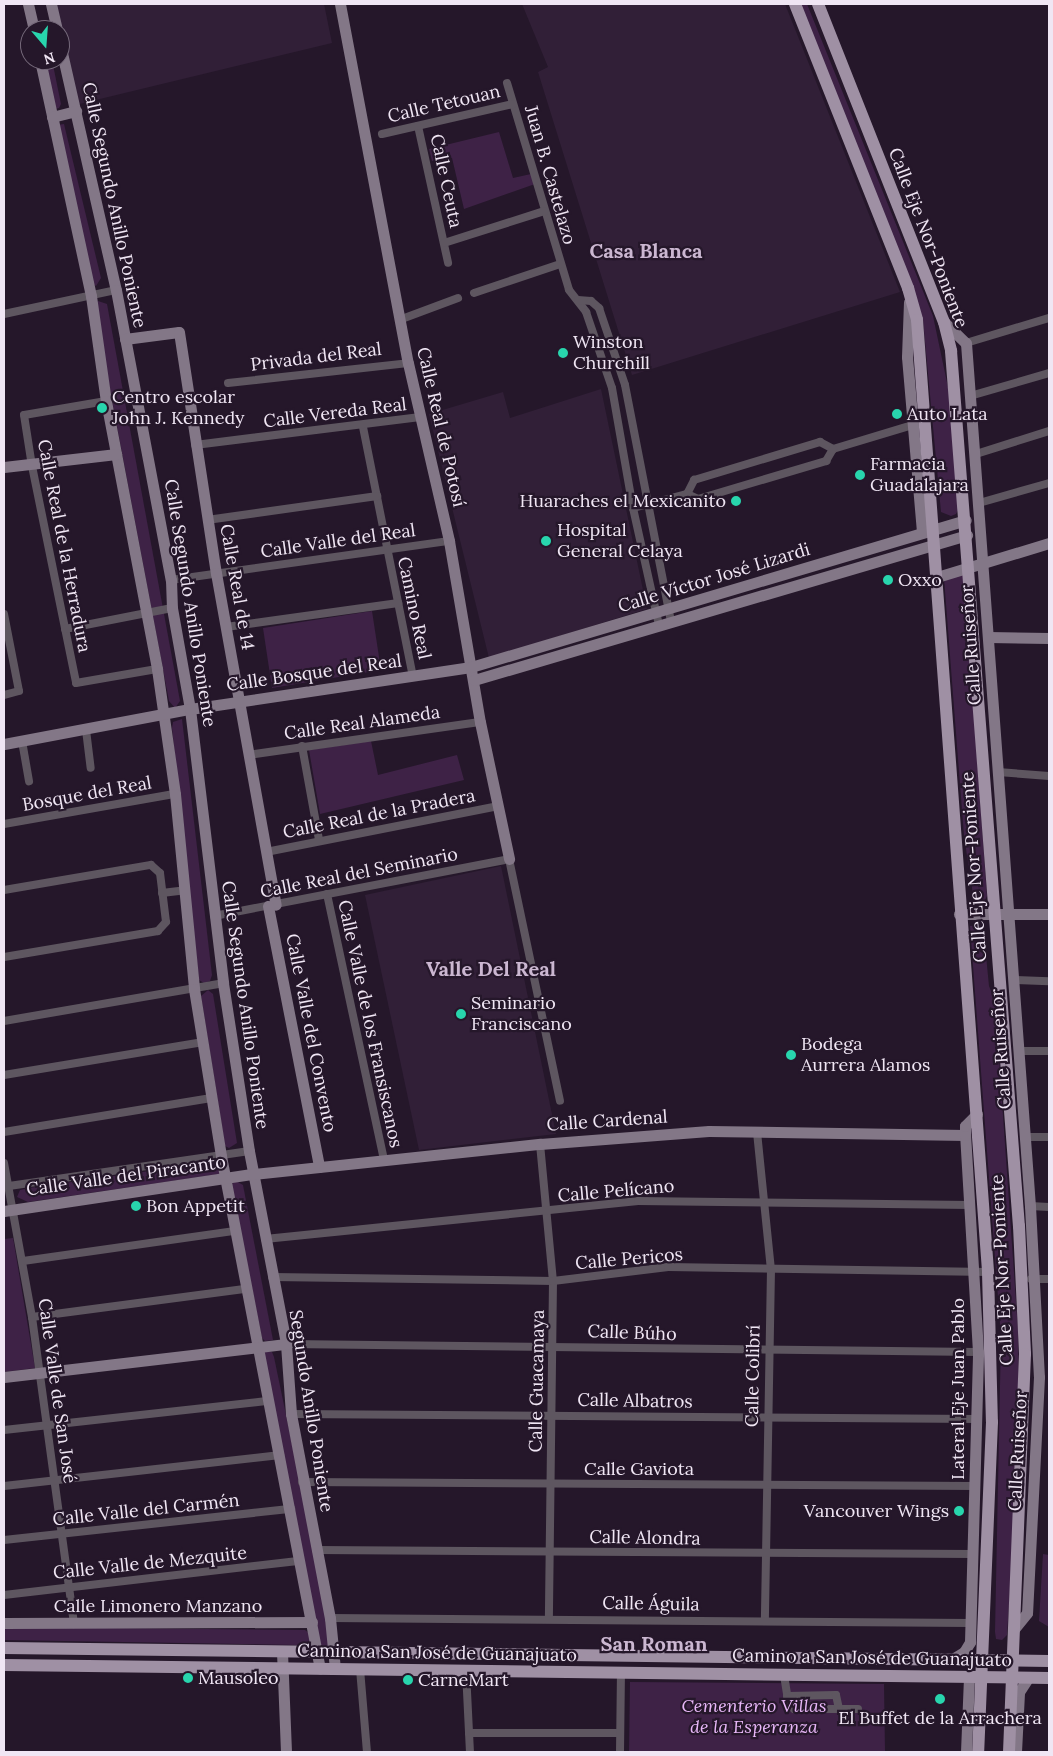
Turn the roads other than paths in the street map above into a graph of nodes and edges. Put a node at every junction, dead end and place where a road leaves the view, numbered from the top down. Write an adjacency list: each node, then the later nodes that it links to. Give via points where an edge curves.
1 (28, 4): 6 (street)
2 (51, 4): 7 (street)
3 (340, 4): 28 (street, Calle Real de Potosí)
4 (795, 4): 20 (main road, Calle Eje Nor-Poniente)
5 (818, 4): 29 (main road, Calle Eje Nor-Poniente)
6 (32, 20)
7 (55, 20)
8 (42, 70): 13 (street)
9 (66, 70): 12 (street, Calle Segundo Anillo Poniente)
10 (507, 83): 11 (street, Juan B. Castelazo)
11 (513, 104): 14 (street, Calle Tetouan); 16 (street, Juan B. Castelazo)
12 (76, 111): 13 (street); 21 (street, Calle Segundo Anillo Poniente)
13 (52, 117): 23 (street)
14 (418, 126): 15 (street, Calle Tetouan); 17 (street, Calle Ceuta)
15 (382, 134)
16 (544, 211): 17 (street); 19 (street, Juan B. Castelazo)
17 (444, 243): 18 (street, Calle Ceuta)
18 (448, 263)
19 (560, 264): 22 (street); 25 (street, Juan B. Castelazo, via 569,290)
20 (908, 288): 40 (main road, Calle Eje Nor-Poniente, via 917,320); 41 (street, via 907,357)
21 (116, 290): 23 (street); 30 (street, Calle Segundo Anillo Poniente)
22 (474, 293)
23 (91, 296): 26 (street); 38 (street)
24 (458, 298): 28 (street)
25 (578, 300): 35 (street, via 591,301 600,308); 36 (street, Juan B. Castelazo, via 586,312)
26 (4, 314)
27 (1049, 318): 31 (street)
28 (399, 320): 32 (street, Calle Real de Potosí)
29 (944, 322): 31 (street); 57 (main road, Calle Eje Nor-Poniente, via 951,351)
30 (125, 338): 44 (street, Calle Real de 14, via 180,332); 68 (street, Calle Segundo Anillo Poniente)
31 (966, 343): 37 (street, Calle Ruiseñor)
32 (408, 363): 34 (street, Privada del Real); 39 (street, Calle Real de Potosí)
33 (1049, 373): 37 (street)
34 (228, 383)
35 (625, 385): 36 (street); 54 (street)
36 (612, 388): 55 (street, Juan B. Castelazo)
37 (970, 396): 47 (street, Calle Ruiseñor)
38 (106, 401): 46 (street); 48 (street, Calle Real de la Herradura, via 24,416)
39 (420, 417): 42 (street, Calle Vereda Real); 60 (street, Calle Real de Potosí)
40 (925, 422): 41 (street); 58 (main road, Calle Eje Nor-Poniente)
41 (912, 424): 45 (street); 58 (street)
42 (363, 427): 44 (street, Calle Vereda Real); 52 (street, Camino Real)
43 (1049, 431): 47 (street)
44 (195, 445): 56 (street, Calle Real de 14)
45 (833, 449): 51 (street, via 826,461 698,499); 51 (street, via 820,442 694,480)
46 (116, 454): 48 (street); 71 (street)
47 (976, 454): 53 (street, Calle Ruiseñor)
48 (32, 466): 49 (street); 76 (street, Calle Real de la Herradura)
49 (4, 467)
50 (1049, 483): 53 (street)
51 (686, 494): 54 (street)
52 (377, 496): 56 (street); 63 (street, Camino Real)
53 (979, 503): 64 (street, Calle Ruiseñor)
54 (646, 504): 55 (street); 73 (street)
55 (633, 508): 74 (street, Juan B. Castelazo)
56 (207, 520): 66 (street, Calle Real de 14)
57 (966, 520): 58 (street, Calle Víctor José Lizardi); 59 (main road, Calle Eje Nor-Poniente)
58 (928, 531): 62 (main road, Calle Eje Nor-Poniente); 73 (street, Calle Víctor José Lizardi)
59 (967, 535): 62 (street, Calle Víctor José Lizardi); 65 (main road, Calle Eje Nor-Poniente)
60 (449, 541): 63 (street, Calle Valle del Real); 80 (street, Calle Real de Potosí)
61 (1049, 543): 64 (street)
62 (935, 544): 67 (main road, Calle Eje Nor-Poniente); 73 (street, Calle Víctor José Lizardi)
63 (387, 550): 66 (street, Calle Valle del Real); 69 (street, Camino Real)
64 (982, 563): 65 (street); 77 (street, Calle Ruiseñor)
65 (969, 567): 67 (street); 109 (main road, Calle Eje Nor-Poniente)
66 (216, 573): 68 (street, Calle Valle del Real); 75 (street, Calle Real de 14)
67 (937, 577): 110 (main road, Calle Eje Nor-Poniente)
68 (171, 580): 70 (street, Calle Segundo Anillo Poniente)
69 (398, 603): 75 (street); 82 (street, Camino Real)
70 (172, 608): 71 (street); 86 (street, Calle Segundo Anillo Poniente)
71 (146, 613): 76 (street); 81 (street)
72 (4, 614): 78 (street)
73 (670, 616): 74 (street, Calle Víctor José Lizardi)
74 (657, 620): 80 (street, Calle Víctor José Lizardi); 83 (street, Calle Víctor José Lizardi)
75 (226, 628): 85 (street, Calle Real de 14)
76 (65, 629): 81 (street, Calle Real de la Herradura, via 76,683)
77 (988, 637): 79 (street); 95 (street, Calle Ruiseñor)
78 (6, 638): 84 (street, via 19,691)
79 (1049, 638)
80 (471, 667): 82 (street, Calle Bosque del Real); 83 (street, Calle Real de Potosí)
81 (157, 668): 87 (street)
82 (413, 677): 85 (street, Calle Bosque del Real)
83 (474, 680): 88 (street, Calle Real de Potosí)
84 (4, 695)
85 (239, 702): 86 (street, Calle Bosque del Real); 93 (street, Calle Real de 14)
86 (190, 709): 87 (street, Calle Bosque del Real); 112 (street, Calle Segundo Anillo Poniente)
87 (163, 717): 89 (street, Calle Bosque del Real); 98 (street)
88 (480, 722): 92 (street, Calle Real Alameda); 99 (street, Calle Real de Potosí)
89 (86, 730): 90 (street, Calle Bosque del Real); 94 (street)
90 (22, 741): 91 (street, Calle Bosque del Real); 97 (street)
91 (4, 744)
92 (302, 746): 93 (street, Calle Real Alameda); 101 (street)
93 (248, 755): 102 (street, Calle Real de 14)
94 (91, 768)
95 (998, 772): 96 (street); 109 (street, Calle Ruiseñor)
96 (1049, 776)
97 (29, 781)
98 (175, 794): 100 (street, Bosque del Real); 105 (street)
99 (498, 806): 101 (street, Calle Real de la Pradera); 103 (street, Calle Real de Potosí)
100 (4, 824)
101 (319, 840): 102 (street, Calle Real de la Pradera)
102 (266, 852): 108 (street, Calle Real de 14)
103 (509, 859): 107 (street, Calle Real del Seminario); 124 (street)
104 (4, 890): 106 (street, via 151,865 160,873)
105 (180, 891): 106 (street); 117 (street)
106 (162, 894): 113 (street, via 166,922 158,931)
107 (327, 894): 108 (street, Calle Real del Seminario); 134 (street, Calle Valle de los Fransiscanos)
108 (272, 906): 112 (street, Calle Real del Seminario); 136 (street, Calle Valle del Convento)
109 (1002, 912): 110 (street); 111 (street); 114 (street, Calle Ruiseñor); 153 (main road, Calle Eje Nor-Poniente)
110 (959, 914): 125 (main road, Calle Eje Nor-Poniente)
111 (1049, 914)
112 (214, 916): 116 (street, Calle Segundo Anillo Poniente)
113 (4, 958)
114 (1014, 980): 115 (street); 120 (street, Calle Ruiseñor)
115 (1049, 981)
116 (223, 983): 117 (street); 132 (street, Calle Segundo Anillo Poniente)
117 (194, 989): 118 (street); 119 (street)
118 (4, 1020)
119 (203, 1042): 122 (street); 123 (street)
120 (1018, 1051): 121 (street); 129 (street, Calle Ruiseñor)
121 (1049, 1051)
122 (4, 1075)
123 (211, 1098): 126 (street); 133 (street)
124 (560, 1101)
125 (977, 1114): 128 (street, via 965,1126); 150 (main road, Calle Eje Nor-Poniente)
126 (4, 1132)
127 (757, 1132): 128 (street, Calle Cardenal); 131 (street, Calle Cardenal, via 709,1132); 140 (street, Calle Colibrí)
128 (965, 1135): 141 (street, Lateral Eje Juan Pablo)
129 (1025, 1137): 130 (street); 142 (street, Calle Ruiseñor)
130 (1049, 1137)
131 (540, 1144): 134 (street, Calle Cardenal); 145 (street, Calle Guacamaya)
132 (249, 1151): 133 (street, Calle Valle del Piracanto); 137 (street, Calle Segundo Anillo Poniente)
133 (220, 1156): 138 (street); 139 (street, Calle Valle del Piracanto)
134 (384, 1161): 136 (street, Calle Cardenal)
135 (4, 1163): 139 (street, Calle Valle de San José)
136 (319, 1167): 137 (street, Calle Cardenal)
137 (253, 1174): 138 (street, Calle Valle del Piracanto); 147 (street, Segundo Anillo Poniente)
138 (225, 1179): 144 (street, Calle Valle del Piracanto); 146 (street, Segundo Anillo Poniente)
139 (9, 1186): 144 (street, Calle Valle de San José)
140 (764, 1202): 141 (street, Calle Pelícano); 145 (street, Calle Pelícano, via 652,1200); 149 (street, Calle Colibrí)
141 (970, 1205): 151 (street, Lateral Eje Juan Pablo)
142 (1030, 1206): 143 (street); 153 (street, Calle Ruiseñor)
143 (1049, 1207)
144 (8, 1211): 148 (street, Calle Valle de San José)
145 (547, 1212): 147 (street, Calle Pelícano); 155 (street, Calle Guacamaya)
146 (235, 1231): 148 (street); 156 (street, Segundo Anillo Poniente)
147 (265, 1240): 152 (street, Segundo Anillo Poniente)
148 (23, 1261): 157 (street, Calle Valle de San José)
149 (771, 1269): 151 (street, Calle Pericos); 155 (street, Calle Pericos, via 668,1267); 161 (street, Calle Colibrí)
150 (988, 1272): 151 (street, Calle Pericos); 201 (main road, Calle Eje Nor-Poniente, via 992,1422)
151 (974, 1273): 162 (street, Lateral Eje Juan Pablo)
152 (272, 1277): 155 (street, Calle Pericos); 158 (street, Segundo Anillo Poniente)
153 (1027, 1279): 154 (street); 202 (main road, Calle Eje Nor-Poniente)
154 (1049, 1279)
155 (553, 1281): 159 (street, Calle Guacamaya)
156 (244, 1289): 157 (street); 160 (street, Segundo Anillo Poniente)
157 (32, 1317): 163 (street, Calle Valle de San José)
158 (286, 1344): 159 (street, Calle Búho); 160 (street); 166 (street, Segundo Anillo Poniente)
159 (552, 1345): 161 (street, Calle Búho); 167 (street, Calle Guacamaya)
160 (258, 1348): 163 (street); 165 (street, Segundo Anillo Poniente)
161 (768, 1352): 162 (street, Calle Búho); 168 (street, Calle Colibrí)
162 (978, 1352): 169 (street, Lateral Eje Juan Pablo)
163 (37, 1373): 164 (street); 170 (street, Calle Valle de San José)
164 (4, 1377)
165 (268, 1400): 170 (street); 172 (street, Segundo Anillo Poniente)
166 (291, 1414): 167 (street, Calle Albatros); 174 (street, Segundo Anillo Poniente)
167 (551, 1415): 168 (street, Calle Albatros); 175 (street, Calle Guacamaya)
168 (768, 1418): 169 (street, Calle Albatros); 176 (street, Calle Colibrí)
169 (978, 1420): 178 (street, Lateral Eje Juan Pablo)
170 (46, 1426): 171 (street); 173 (street, Calle Valle de San José)
171 (4, 1430)
172 (280, 1455): 173 (street); 179 (street, Segundo Anillo Poniente)
173 (53, 1481): 177 (street); 180 (street, Calle Valle de San José)
174 (302, 1482): 175 (street, Calle Gaviota); 182 (street, Segundo Anillo Poniente)
175 (550, 1484): 176 (street, Calle Gaviota); 183 (street, Calle Guacamaya)
176 (767, 1484): 178 (street, Calle Gaviota); 184 (street, Calle Colibrí)
177 (4, 1486)
178 (976, 1486): 185 (street, Lateral Eje Juan Pablo)
179 (291, 1509): 180 (street, Calle Valle del Carmén); 186 (street, Segundo Anillo Poniente)
180 (62, 1534): 181 (street, Calle Valle del Carmén); 187 (street, Calle Valle de San José)
181 (4, 1540)
182 (316, 1550): 183 (street, Calle Alondra); 189 (street, Segundo Anillo Poniente)
183 (549, 1551): 184 (street, Calle Alondra); 190 (street, Calle Guacamaya)
184 (766, 1554): 185 (street, Calle Alondra); 191 (street, Calle Colibrí)
185 (973, 1554): 194 (street, Lateral Eje Juan Pablo)
186 (300, 1561): 187 (street, Calle Valle de Mezquite); 192 (street, Segundo Anillo Poniente)
187 (71, 1588): 188 (street, Calle Valle de Mezquite); 195 (street, Calle Valle de San José)
188 (4, 1595)
189 (330, 1618): 190 (street, Calle Águila); 199 (street, Segundo Anillo Poniente)
190 (549, 1618): 191 (street, Calle Águila)
191 (765, 1621): 194 (street, Calle Águila)
192 (312, 1622): 195 (street, Calle Limonero Manzano); 198 (street, Segundo Anillo Poniente)
193 (4, 1623): 195 (street, Calle Limonero Manzano)
194 (971, 1623): 200 (street, Lateral Eje Juan Pablo, via 970,1642 964,1652)
195 (74, 1624)
196 (4, 1648): 197 (main road, Camino a San José de Guanajuato)
197 (282, 1652): 198 (main road, Camino a San José de Guanajuato); 205 (street)
198 (319, 1652): 199 (main road, Camino a San José de Guanajuato); 206 (street, Segundo Anillo Poniente)
199 (336, 1652): 200 (main road, Camino a San José de Guanajuato); 207 (street, Segundo Anillo Poniente)
200 (951, 1660): 201 (main road, Camino a San José de Guanajuato)
201 (983, 1660): 202 (main road, Camino a San José de Guanajuato); 212 (main road, Calle Eje Nor-Poniente)
202 (1014, 1661): 203 (main road, Camino a San José de Guanajuato); 213 (main road, Calle Eje Nor-Poniente)
203 (1049, 1661)
204 (4, 1665): 205 (main road, Camino a San José de Guanajuato)
205 (283, 1669): 206 (main road, Camino a San José de Guanajuato); 221 (street)
206 (320, 1669): 207 (main road, Camino a San José de Guanajuato)
207 (335, 1669): 208 (main road, Camino a San José de Guanajuato)
208 (360, 1669): 209 (main road, Camino a San José de Guanajuato); 222 (street)
209 (466, 1671): 210 (main road, Camino a San José de Guanajuato); 219 (street)
210 (621, 1673): 211 (main road, Camino a San José de Guanajuato); 220 (street)
211 (784, 1675): 212 (main road, Camino a San José de Guanajuato); 216 (street)
212 (976, 1677): 213 (main road, Camino a San José de Guanajuato); 225 (street); 226 (main road, Calle Eje Nor-Poniente)
213 (1013, 1678): 214 (main road, Camino a San José de Guanajuato); 227 (main road, Calle Eje Nor-Poniente)
214 (1028, 1678): 215 (main road, Camino a San José de Guanajuato); 228 (street, via 1019,1692)
215 (1049, 1678)
216 (787, 1696): 217 (street, via 794,1709); 217 (street, via 836,1695)
217 (839, 1709): 218 (street)
218 (858, 1709)
219 (469, 1733): 220 (street); 223 (street)
220 (620, 1733): 224 (street)
221 (286, 1752)
222 (367, 1752)
223 (470, 1752)
224 (620, 1752)
225 (966, 1752)
226 (978, 1752)
227 (1009, 1752)
228 (1016, 1752)

